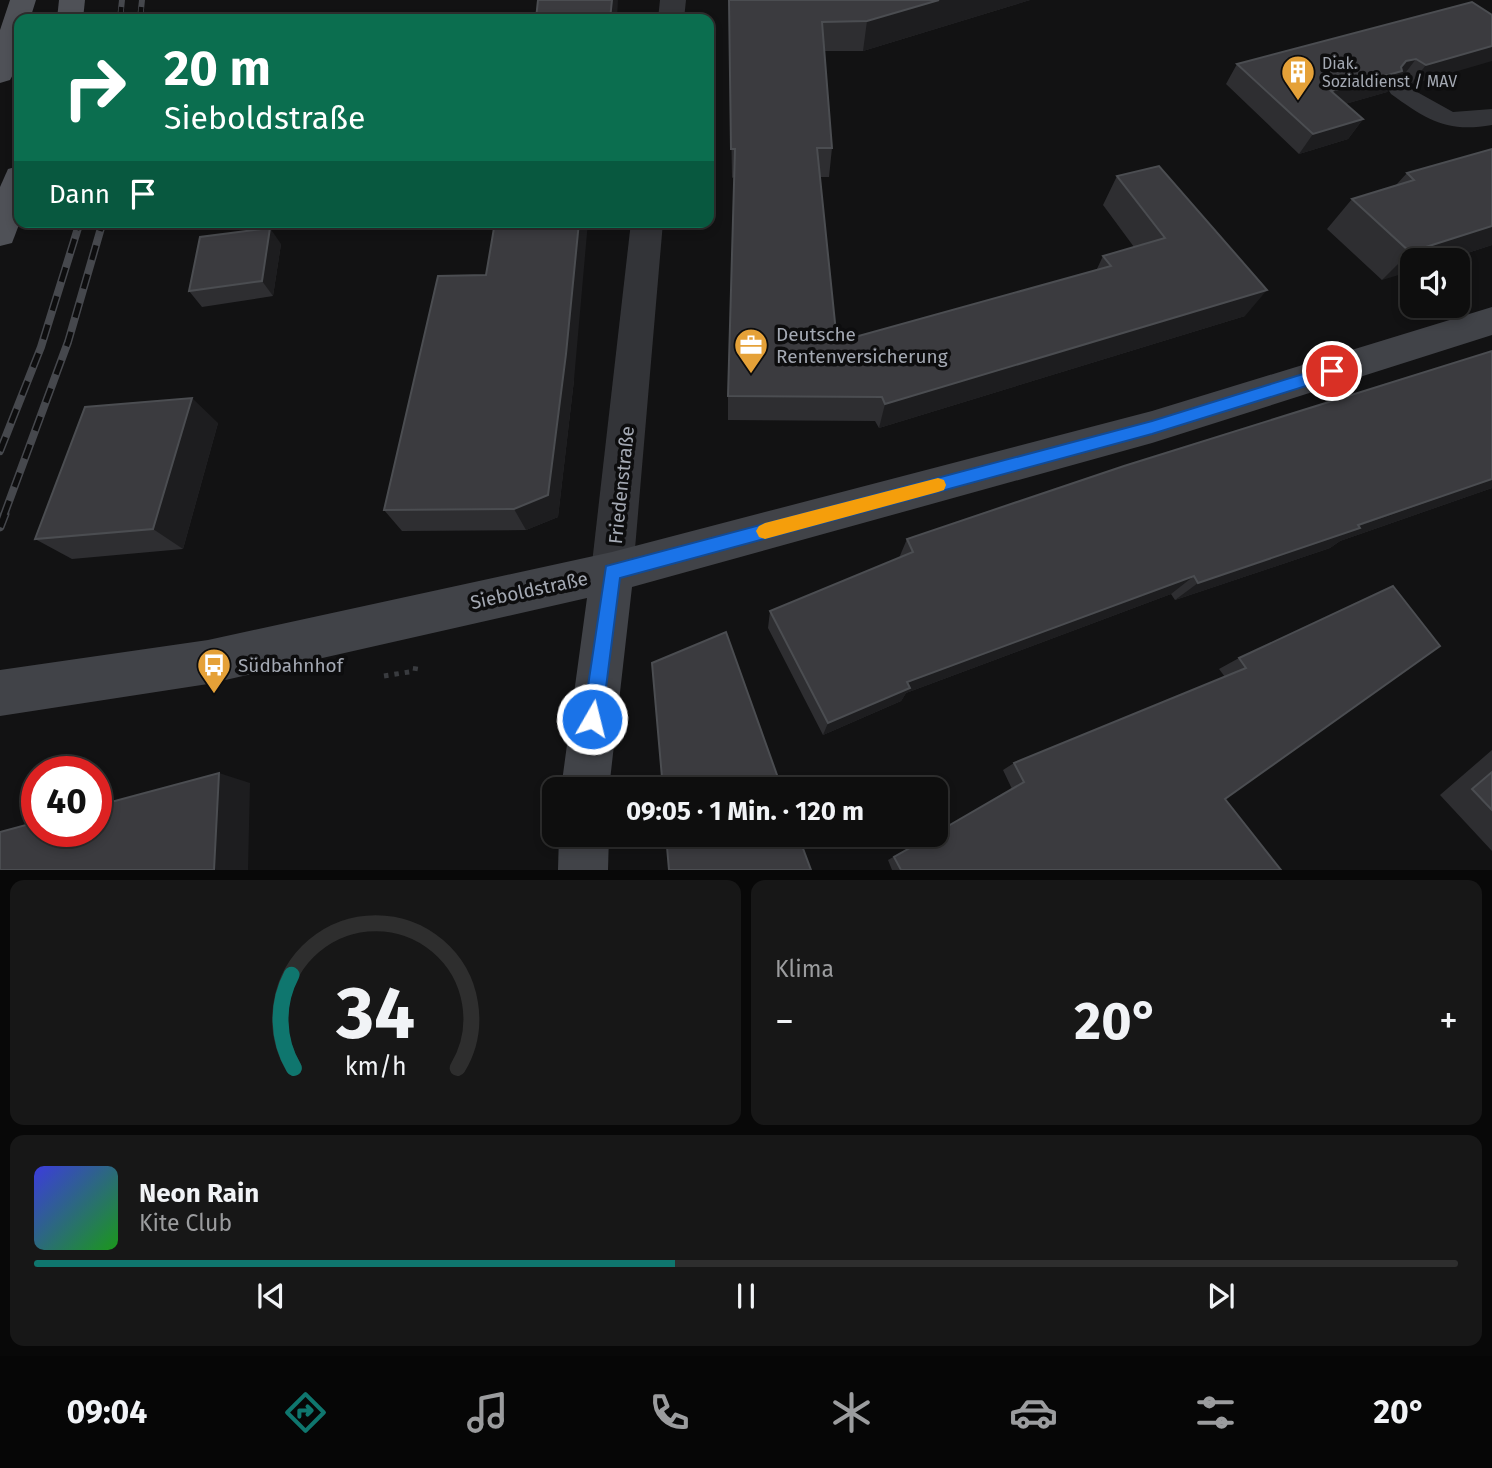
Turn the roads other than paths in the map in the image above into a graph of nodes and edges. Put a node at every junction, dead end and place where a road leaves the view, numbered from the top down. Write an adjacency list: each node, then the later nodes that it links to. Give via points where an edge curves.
1 (14, 29): 2 (main road)
2 (0, 74)
3 (1399, 89): 4 (lane, via 1441,119)
4 (1492, 117)
5 (14, 192): 7 (main road)
6 (646, 228): 9 (street, Friedenstraße)
7 (0, 234)
8 (1492, 321): 9 (street, Sieboldstraße, via 1152,428)
9 (612, 572): 10 (street, Sieboldstraße, via 208,662); 11 (street, Friedenstraße)
10 (0, 693)
11 (586, 777)
12 (584, 847): 13 (street)
13 (583, 870)

